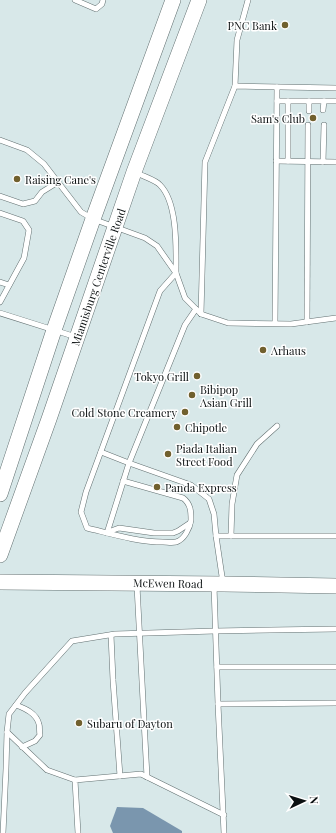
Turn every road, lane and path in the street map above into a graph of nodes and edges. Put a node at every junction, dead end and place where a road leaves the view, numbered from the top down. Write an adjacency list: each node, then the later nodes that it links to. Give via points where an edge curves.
1 (75, 0): 2 (lane, via 96,8)
2 (104, 0)
3 (173, 0): 28 (main road, Miamisburg Centerville Road)
4 (199, 0): 24 (main road, Miamisburg Centerville Road)
5 (248, 0): 6 (lane, via 237,40)
6 (235, 86): 7 (lane); 36 (lane, via 204,162)
7 (277, 87): 8 (lane); 9 (lane)
8 (336, 88)
9 (277, 101): 10 (lane); 19 (lane)
10 (288, 101): 11 (lane); 20 (lane)
11 (309, 101): 12 (lane); 14 (lane)
12 (324, 101): 13 (lane); 15 (lane)
13 (336, 101)
14 (308, 110)
15 (324, 110)
16 (308, 125): 21 (lane)
17 (324, 125): 22 (lane)
18 (0, 140): 25 (lane, via 27,150 44,164)
19 (276, 160): 20 (lane); 39 (lane)
20 (288, 161): 21 (lane)
21 (308, 161): 22 (lane); 38 (lane)
22 (323, 162): 23 (lane)
23 (336, 162)
24 (134, 172): 29 (main road, Miamisburg Centerville Road); 30 (lane, via 160,184 168,195 176,239)
25 (58, 182): 26 (lane, via 42,192 35,201 23,204); 28 (lane, via 81,212)
26 (0, 196)
27 (0, 213): 32 (lane, via 23,221 29,230 24,258)
28 (93, 219): 29 (lane); 40 (main road, Miamisburg Centerville Road)
29 (115, 227): 30 (lane, via 145,238 157,246); 41 (main road, Miamisburg Centerville Road)
30 (176, 273): 34 (lane, via 185,298); 43 (lane, via 160,291)
31 (0, 282): 32 (lane)
32 (9, 285): 33 (lane)
33 (0, 302)
34 (196, 309): 36 (lane); 44 (lane, via 185,325)
35 (0, 313): 40 (lane)
36 (200, 314): 39 (lane, via 228,323)
37 (336, 318): 38 (lane)
38 (307, 322): 39 (lane)
39 (275, 323)
40 (54, 330): 41 (lane); 46 (main road, Miamisburg Centerville Road)
41 (77, 338): 52 (main road, Miamisburg Centerville Road)
42 (277, 426): 50 (lane, via 257,444 237,475 232,504)
43 (101, 452): 44 (lane); 48 (lane, via 81,512 87,528)
44 (129, 463): 45 (lane); 49 (lane, via 192,485 209,499 214,514)
45 (123, 481): 47 (lane, via 184,498 191,508); 48 (lane)
46 (0, 494)
47 (191, 522): 48 (lane, via 173,533 119,528); 48 (lane, via 185,535 176,542 139,540)
48 (107, 533)
49 (216, 536): 50 (lane); 55 (lane)
50 (231, 536): 51 (lane)
51 (336, 536)
52 (0, 555)
53 (0, 582): 54 (main road, McEwen Road)
54 (137, 583): 55 (main road, McEwen Road); 59 (lane)
55 (218, 584): 56 (main road, McEwen Road); 58 (lane)
56 (336, 586)
57 (336, 629): 58 (lane)
58 (215, 631): 59 (lane); 61 (lane)
59 (139, 633): 60 (lane); 69 (lane)
60 (111, 635): 65 (lane, via 72,641); 68 (lane)
61 (217, 667): 62 (lane); 64 (lane)
62 (336, 667)
63 (336, 703): 64 (lane)
64 (218, 704): 71 (lane)
65 (16, 705): 66 (lane, via 9,714); 67 (lane, via 29,710 39,724 40,735 35,741)
66 (7, 732): 67 (lane); 72 (lane)
67 (22, 747): 70 (lane, via 47,770)
68 (120, 776): 69 (lane, via 141,774); 70 (lane)
69 (147, 777): 71 (lane)
70 (74, 780): 73 (lane)
71 (224, 815): 74 (lane)
72 (3, 833)
73 (78, 833)
74 (224, 833)

